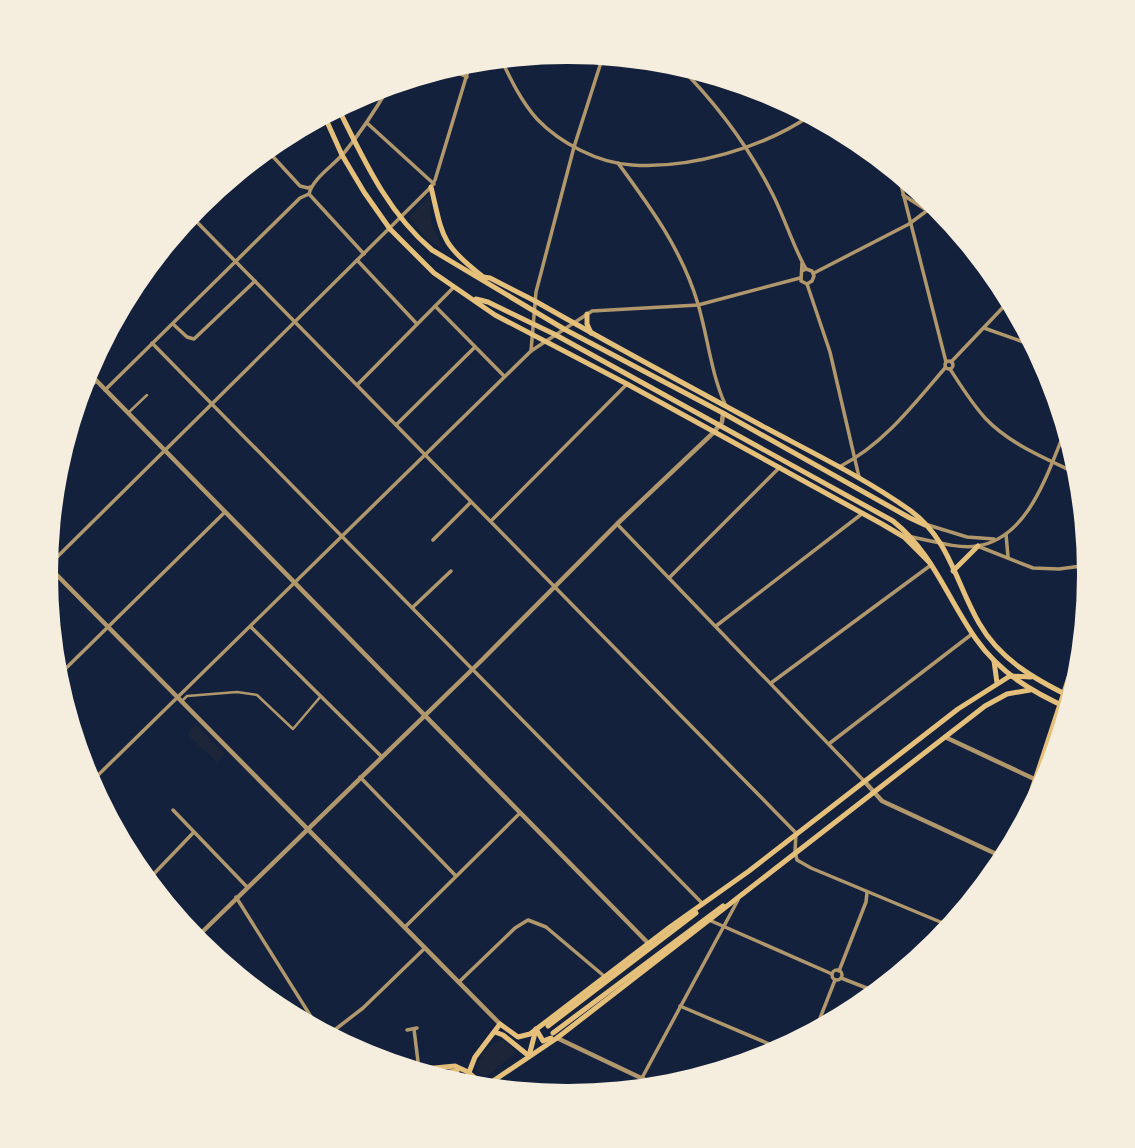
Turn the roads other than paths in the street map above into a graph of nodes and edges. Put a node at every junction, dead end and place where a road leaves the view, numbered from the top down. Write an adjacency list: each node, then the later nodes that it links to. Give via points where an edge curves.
1 (600, 65): 11 (street)
2 (505, 68): 11 (street, via 536,118)
3 (467, 76): 18 (street)
4 (693, 80): 12 (street)
5 (381, 100): 8 (street)
6 (342, 117): 10 (main road)
7 (801, 121): 12 (street)
8 (367, 123): 10 (street); 18 (street)
9 (328, 125): 13 (main road)
10 (354, 140): 13 (street); 24 (main road)
11 (574, 147): 15 (street); 39 (street)
12 (746, 148): 15 (street, via 664,164); 31 (street, via 772,193)
13 (342, 155): 16 (street); 27 (main road)
14 (274, 158): 17 (street)
15 (618, 163): 40 (street, via 675,246)
16 (313, 185): 17 (street); 20 (street)
17 (300, 186): 20 (street)
18 (433, 186): 24 (street); 33 (main road, via 445,240)
19 (902, 189): 21 (street)
20 (307, 195): 28 (street); 29 (street)
21 (903, 195): 22 (street); 26 (street)
22 (919, 205)
23 (926, 212): 26 (street)
24 (399, 218): 27 (street); 33 (main road, via 432,250)
25 (199, 223): 29 (street)
26 (909, 223): 32 (street); 60 (street)
27 (390, 229): 28 (street); 37 (main road)
28 (364, 254): 30 (street)
29 (236, 261): 35 (street); 47 (street)
30 (357, 261): 45 (street); 48 (street)
31 (804, 270): 32 (street); 34 (street)
32 (814, 273): 36 (street)
33 (479, 276): 39 (main road); 43 (main road)
34 (800, 278): 36 (street); 40 (street)
35 (255, 281): 45 (street); 47 (street, via 194,339)
36 (809, 283): 79 (street)
37 (454, 287): 38 (main road); 41 (street)
38 (473, 298): 49 (main road); 52 (main road)
39 (534, 301): 43 (street); 46 (main road)
40 (698, 305): 44 (street); 65 (street)
41 (435, 306): 48 (street); 58 (street)
42 (1002, 308): 51 (street)
43 (534, 310): 49 (street); 50 (main road)
44 (587, 314): 46 (street); 53 (main road)
45 (295, 322): 64 (street); 69 (street)
46 (572, 323): 50 (street); 53 (main road)
47 (173, 324): 57 (street)
48 (417, 324): 64 (street)
49 (533, 324): 52 (street); 54 (main road)
50 (564, 328): 54 (street); 71 (main road)
51 (984, 328): 56 (street); 60 (street)
52 (532, 333): 55 (main road); 59 (street)
53 (591, 333): 68 (main road)
54 (554, 334): 55 (street); 74 (main road)
55 (546, 340): 59 (street); 63 (main road)
56 (1021, 341)
57 (152, 343): 66 (street); 69 (street)
58 (475, 347): 61 (street); 73 (street)
59 (531, 351): 61 (street)
60 (948, 365): 79 (street, via 882,438); 80 (street, via 970,400 1003,435)
61 (504, 376): 78 (street)
62 (96, 381): 66 (street)
63 (627, 384): 75 (main road); 88 (street)
64 (357, 385): 73 (street)
65 (718, 388): 68 (street); 70 (street)
66 (105, 390): 72 (street)
67 (147, 395): 72 (street)
68 (714, 400): 70 (main road)
69 (212, 404): 77 (street); 92 (street)
70 (726, 407): 82 (main road)
71 (723, 413): 74 (street); 90 (main road)
72 (128, 414): 77 (street)
73 (396, 425): 78 (street)
74 (719, 425): 75 (street); 93 (main road, via 880,513)
75 (713, 433): 81 (main road); 89 (street)
76 (1060, 442): 80 (street)
77 (165, 451): 86 (street); 98 (street)
78 (424, 454): 85 (street); 92 (street)
79 (856, 458): 82 (street); 84 (street)
80 (1052, 461): 83 (street); 91 (street, via 1030,506)
81 (780, 467): 87 (main road); 105 (street)
82 (838, 467): 84 (main road)
83 (1065, 468)
84 (859, 480): 90 (main road)
85 (471, 502): 88 (street); 95 (street)
86 (225, 512): 106 (street); 111 (street)
87 (863, 513): 100 (main road, via 904,537); 110 (street)
88 (491, 521): 107 (street)
89 (617, 524): 105 (street); 107 (street)
90 (928, 525): 94 (street, via 967,537); 96 (main road)
91 (1006, 534): 94 (street); 99 (street)
92 (342, 536): 106 (street); 108 (street)
93 (912, 537): 96 (street); 100 (main road)
94 (996, 539): 97 (street)
95 (433, 540)
96 (941, 542): 97 (street); 103 (main road)
97 (978, 546): 99 (street); 103 (main road)
98 (59, 555)
99 (1008, 558): 101 (street, via 1045,569)
100 (930, 564): 112 (main road); 118 (street)
101 (1077, 566)
102 (451, 571): 108 (street)
103 (953, 572): 117 (main road, via 992,643)
104 (58, 577): 111 (street)
105 (669, 578): 110 (street)
106 (294, 583): 109 (street); 128 (street)
107 (555, 587): 115 (street); 142 (street)
108 (413, 607): 115 (street)
109 (250, 626): 121 (street); 125 (street)
110 (716, 626): 118 (street)
111 (109, 627): 114 (street); 126 (street)
112 (972, 634): 113 (main road); 130 (street)
113 (994, 661): 116 (main road); 119 (main road)
114 (67, 667)
115 (474, 668): 128 (street); 152 (street)
116 (1010, 676): 117 (main road); 119 (main road); 120 (main road)
117 (1032, 677): 122 (main road)
118 (771, 683): 130 (street)
119 (997, 683): 136 (main road)
120 (1030, 690): 127 (main road); 129 (main road, via 996,699)
121 (183, 691): 124 (street); 126 (street)
122 (1063, 693)
123 (1062, 695): 127 (main road)
124 (187, 696): 125 (street, via 257,695 293,729); 126 (street)
125 (320, 696): 131 (street)
126 (180, 698): 132 (street); 140 (street)
127 (1059, 704): 133 (main road)
128 (424, 715): 131 (street); 139 (street)
129 (946, 737): 135 (street); 137 (main road)
130 (830, 743): 136 (street)
131 (381, 756): 134 (street)
132 (99, 774)
133 (1035, 776)
134 (360, 777): 140 (street); 146 (street)
135 (1034, 779)
136 (866, 782): 137 (street); 142 (main road)
137 (873, 794): 143 (main road); 144 (street)
138 (173, 810): 141 (street)
139 (520, 813): 146 (street); 158 (street)
140 (307, 829): 147 (street); 155 (street)
141 (194, 832): 145 (street); 147 (street)
142 (796, 833): 143 (street); 152 (main road)
143 (795, 852): 148 (street, via 804,865); 149 (main road)
144 (993, 853)
145 (155, 873)
146 (456, 876): 155 (street)
147 (247, 887): 150 (street)
148 (867, 892): 154 (street); 160 (street)
149 (741, 895): 151 (main road); 156 (street)
150 (236, 897): 157 (street); 168 (street)
151 (731, 901): 153 (main road); 176 (main road)
152 (703, 905): 158 (main road); 171 (main road)
153 (709, 920): 156 (street); 176 (main road)
154 (940, 922)
155 (405, 927): 159 (street)
156 (723, 928): 161 (street); 167 (street)
157 (203, 930)
158 (648, 943): 162 (main road)
159 (425, 947): 165 (street); 172 (street)
160 (839, 971): 161 (street); 163 (street)
161 (832, 974): 164 (street)
162 (604, 976): 165 (street, via 570,945 540,923 528,920); 173 (main road)
163 (841, 978): 164 (street); 166 (street)
164 (835, 980): 169 (street)
165 (460, 982): 170 (street)
166 (865, 987)
167 (679, 1006): 177 (street); 184 (street)
168 (308, 1012)
169 (821, 1016)
170 (500, 1024): 173 (main road, via 518,1037); 175 (main road)
171 (548, 1026)
172 (337, 1028)
173 (536, 1029): 176 (main road, via 545,1042); 178 (main road)
174 (407, 1030): 179 (street, via 416,1029)
175 (495, 1032): 178 (main road); 181 (main road)
176 (555, 1035): 178 (main road); 183 (street)
177 (767, 1043)
178 (529, 1056): 185 (main road)
179 (417, 1061)
180 (442, 1067): 181 (main road, via 455,1066)
181 (468, 1072): 182 (main road)
182 (471, 1074)
183 (640, 1078)
184 (643, 1078)
185 (499, 1079)

